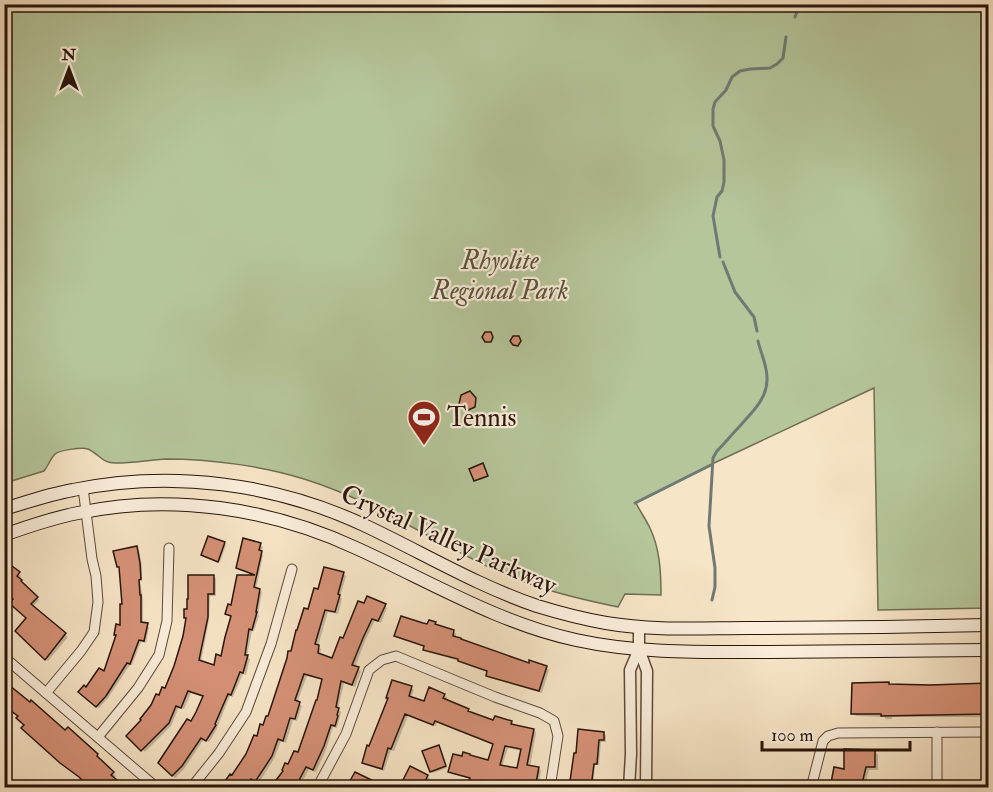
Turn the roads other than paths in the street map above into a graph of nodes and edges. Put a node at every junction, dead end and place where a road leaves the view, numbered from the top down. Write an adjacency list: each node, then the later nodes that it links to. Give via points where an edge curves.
1 (83, 488): 2 (main road, Crystal Valley Parkway); 3 (street); 8 (main road, Crystal Valley Parkway, via 183,481 288,496 357,522 517,598 560,613)
2 (4, 509)
3 (86, 511): 4 (main road, Crystal Valley Parkway); 9 (main road, Crystal Valley Parkway, via 182,505 282,519 355,547 525,626 603,646); 12 (street, via 97,585 94,632)
4 (4, 535)
5 (169, 548): 15 (street, via 167,621 159,656)
6 (292, 569): 17 (street, via 246,712)
7 (988, 625): 8 (main road, Crystal Valley Parkway)
8 (639, 627): 9 (street)
9 (639, 649): 10 (main road, Crystal Valley Parkway); 20 (street, via 630,670); 21 (street, via 647,671)
10 (988, 650)
11 (4, 657): 12 (street)
12 (46, 693): 15 (street)
13 (937, 732): 14 (street); 22 (street, via 828,736 823,741); 23 (street)
14 (988, 732)
15 (98, 737): 16 (street)
16 (157, 788)
17 (191, 788)
18 (317, 788): 19 (street, via 346,734 369,670 396,656 554,721 558,736)
19 (550, 788)
20 (629, 788)
21 (646, 788)
22 (811, 788)
23 (936, 788)

